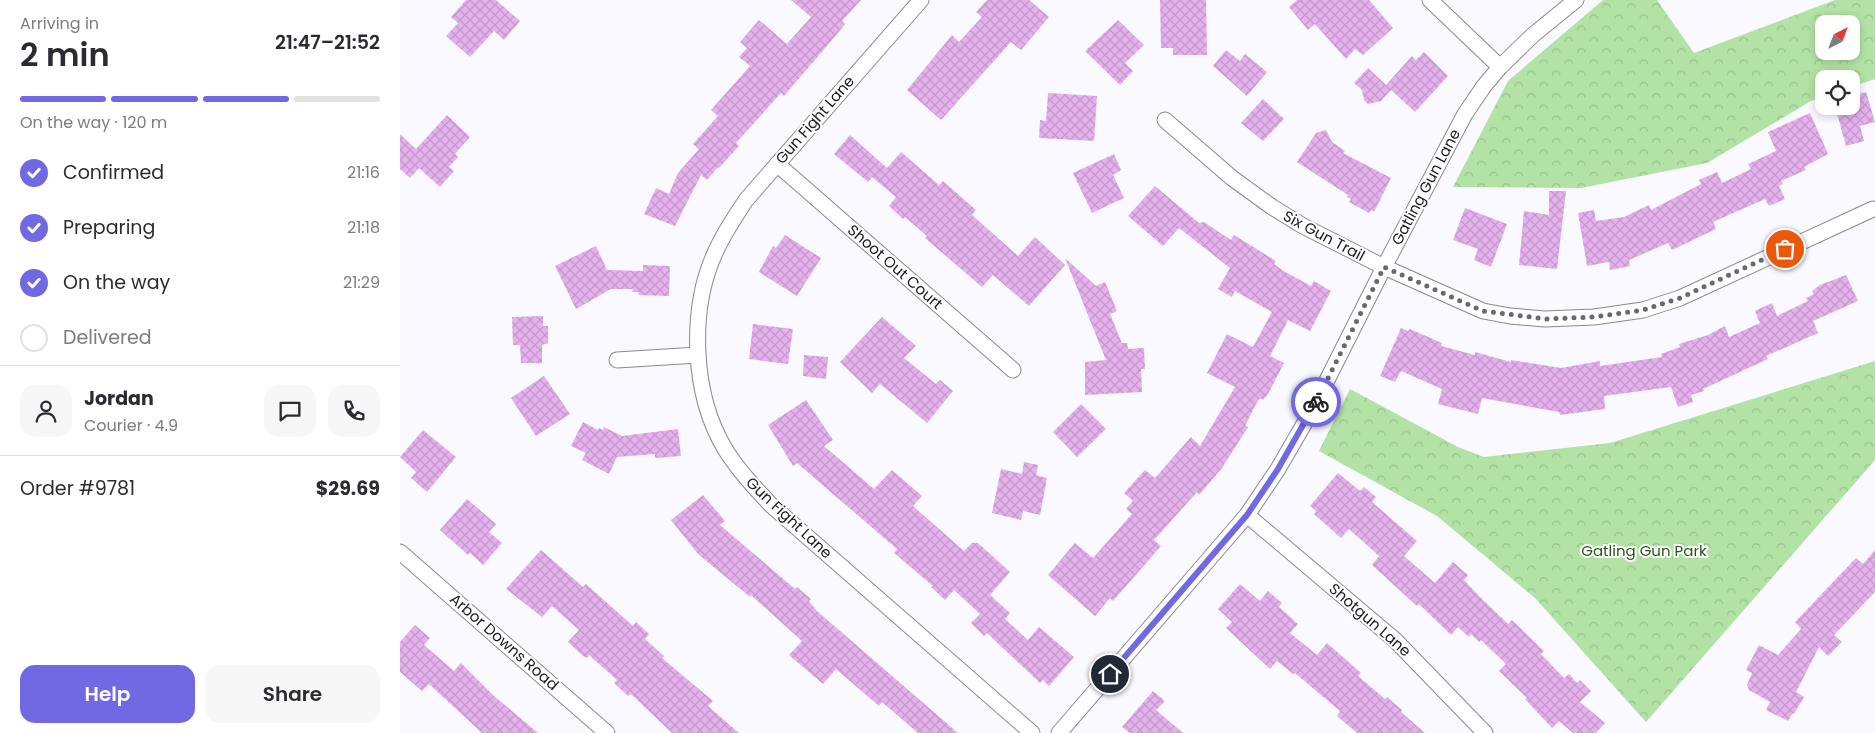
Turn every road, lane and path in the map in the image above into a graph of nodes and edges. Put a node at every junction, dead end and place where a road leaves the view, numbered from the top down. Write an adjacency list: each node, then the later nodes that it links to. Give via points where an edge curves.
1 (921, 0): 6 (street, Gun Fight Lane)
2 (1430, 0): 4 (street)
3 (1576, 0): 4 (street, Gatling Gun Lane)
4 (1500, 67): 8 (street, Gatling Gun Lane, via 1465,114)
5 (1165, 120): 8 (street, Six Gun Trail, via 1232,178 1272,207)
6 (776, 164): 9 (street, Gun Fight Lane, via 746,200 714,253 700,308); 11 (street, Shoot Out Court)
7 (1873, 209): 8 (street, Six Gun Trail, via 1680,298 1643,310 1594,317 1546,319 1483,311)
8 (1384, 267): 12 (street, Gatling Gun Lane, via 1311,412)
9 (698, 355): 10 (street); 15 (street, Gun Fight Lane, via 702,388 711,418 725,448 749,481 771,505)
10 (617, 360)
11 (1013, 370)
12 (1247, 515): 16 (street, Gatling Gun Lane); 17 (street, Shotgun Lane, via 1395,640)
13 (400, 552): 14 (street, Arbor Downs Road)
14 (607, 733)
15 (1032, 733)
16 (1058, 733)
17 (1485, 733)

